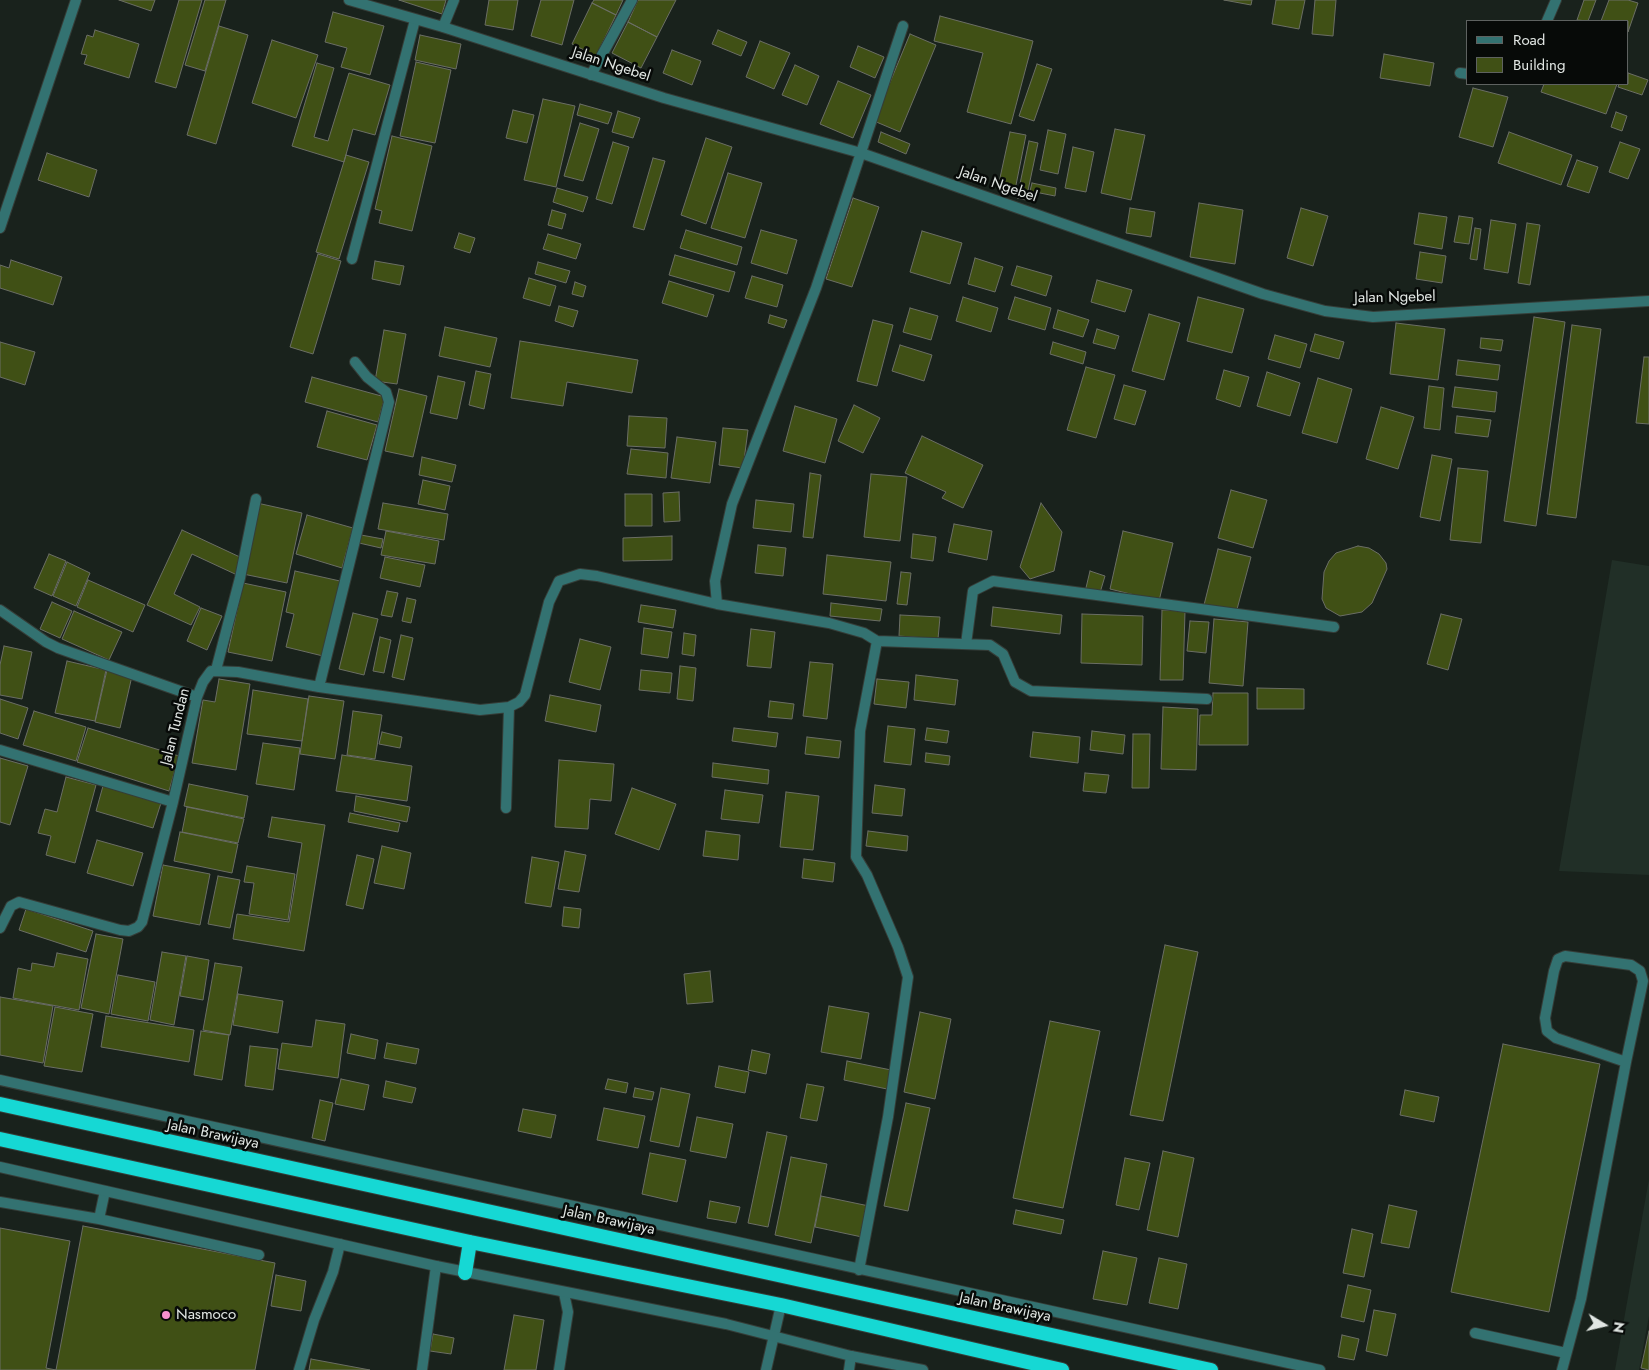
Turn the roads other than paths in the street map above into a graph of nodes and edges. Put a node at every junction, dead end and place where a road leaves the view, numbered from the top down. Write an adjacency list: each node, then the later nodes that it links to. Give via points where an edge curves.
1 (76, 0): 12 (street)
2 (349, 0): 6 (street, Jalan Ngebel)
3 (454, 0): 9 (street)
4 (632, 0): 10 (street)
5 (1556, 0): 7 (street)
6 (415, 20): 9 (street, Jalan Ngebel); 13 (street)
7 (1547, 20)
8 (903, 26): 11 (street)
9 (443, 27): 10 (street, Jalan Ngebel)
10 (591, 75): 11 (street, Jalan Ngebel)
11 (861, 153): 14 (street, Jalan Ngebel, via 1263,294 1325,312 1373,317); 17 (street, via 816,288 732,504 715,581)
12 (0, 228)
13 (352, 259)
14 (1649, 301)
15 (355, 362): 23 (street, via 386,392 389,402)
16 (256, 500): 22 (street)
17 (716, 604): 20 (street, via 829,623 864,633); 26 (street, via 670,591 580,574 559,581 549,602 525,695)
18 (0, 610): 24 (street, via 58,648)
19 (1334, 627): 21 (street, via 993,581 972,591)
20 (877, 641): 21 (street); 43 (street, via 860,731 856,857 898,947 908,978 888,1117)
21 (966, 644): 25 (street, via 996,648 1003,654 1015,682 1031,691)
22 (216, 670): 23 (street); 24 (street, Jalan Tundan, via 207,675)
23 (319, 687): 26 (street, via 480,710)
24 (197, 697): 28 (street, Jalan Tundan)
25 (1207, 699)
26 (508, 707): 29 (street)
27 (0, 750): 28 (street)
28 (174, 802): 30 (street, Jalan Tundan, via 138,927 120,930 19,902 11,906)
29 (506, 808)
30 (0, 928)
31 (1626, 1062): 31 (street, via 1643,981 1640,972 1631,965 1565,956 1558,959 1545,1018 1547,1031 1556,1038); 49 (street, via 1581,1299)
32 (0, 1080): 43 (street)
33 (0, 1104): 58 (highway, Jalan Brawijaya)
34 (0, 1139): 39 (highway)
35 (0, 1167): 36 (street)
36 (105, 1191): 38 (street); 40 (street)
37 (0, 1202): 38 (street)
38 (99, 1219): 41 (street)
39 (470, 1242): 44 (highway); 46 (highway)
40 (340, 1244): 42 (street); 51 (street)
41 (259, 1256)
42 (436, 1266): 44 (street); 52 (street)
43 (859, 1270): 59 (street)
44 (465, 1273): 45 (street)
45 (564, 1293): 48 (street); 53 (street, via 568,1312)
46 (781, 1305): 48 (street); 57 (highway)
47 (1475, 1333): 49 (street)
48 (773, 1336): 50 (street); 54 (street)
49 (1566, 1353): 60 (street)
50 (851, 1356): 55 (street); 56 (street)
51 (299, 1370)
52 (422, 1370)
53 (559, 1370)
54 (766, 1370)
55 (849, 1370)
56 (923, 1370)
57 (1062, 1370)
58 (1211, 1370)
59 (1320, 1370)
60 (1562, 1370)

